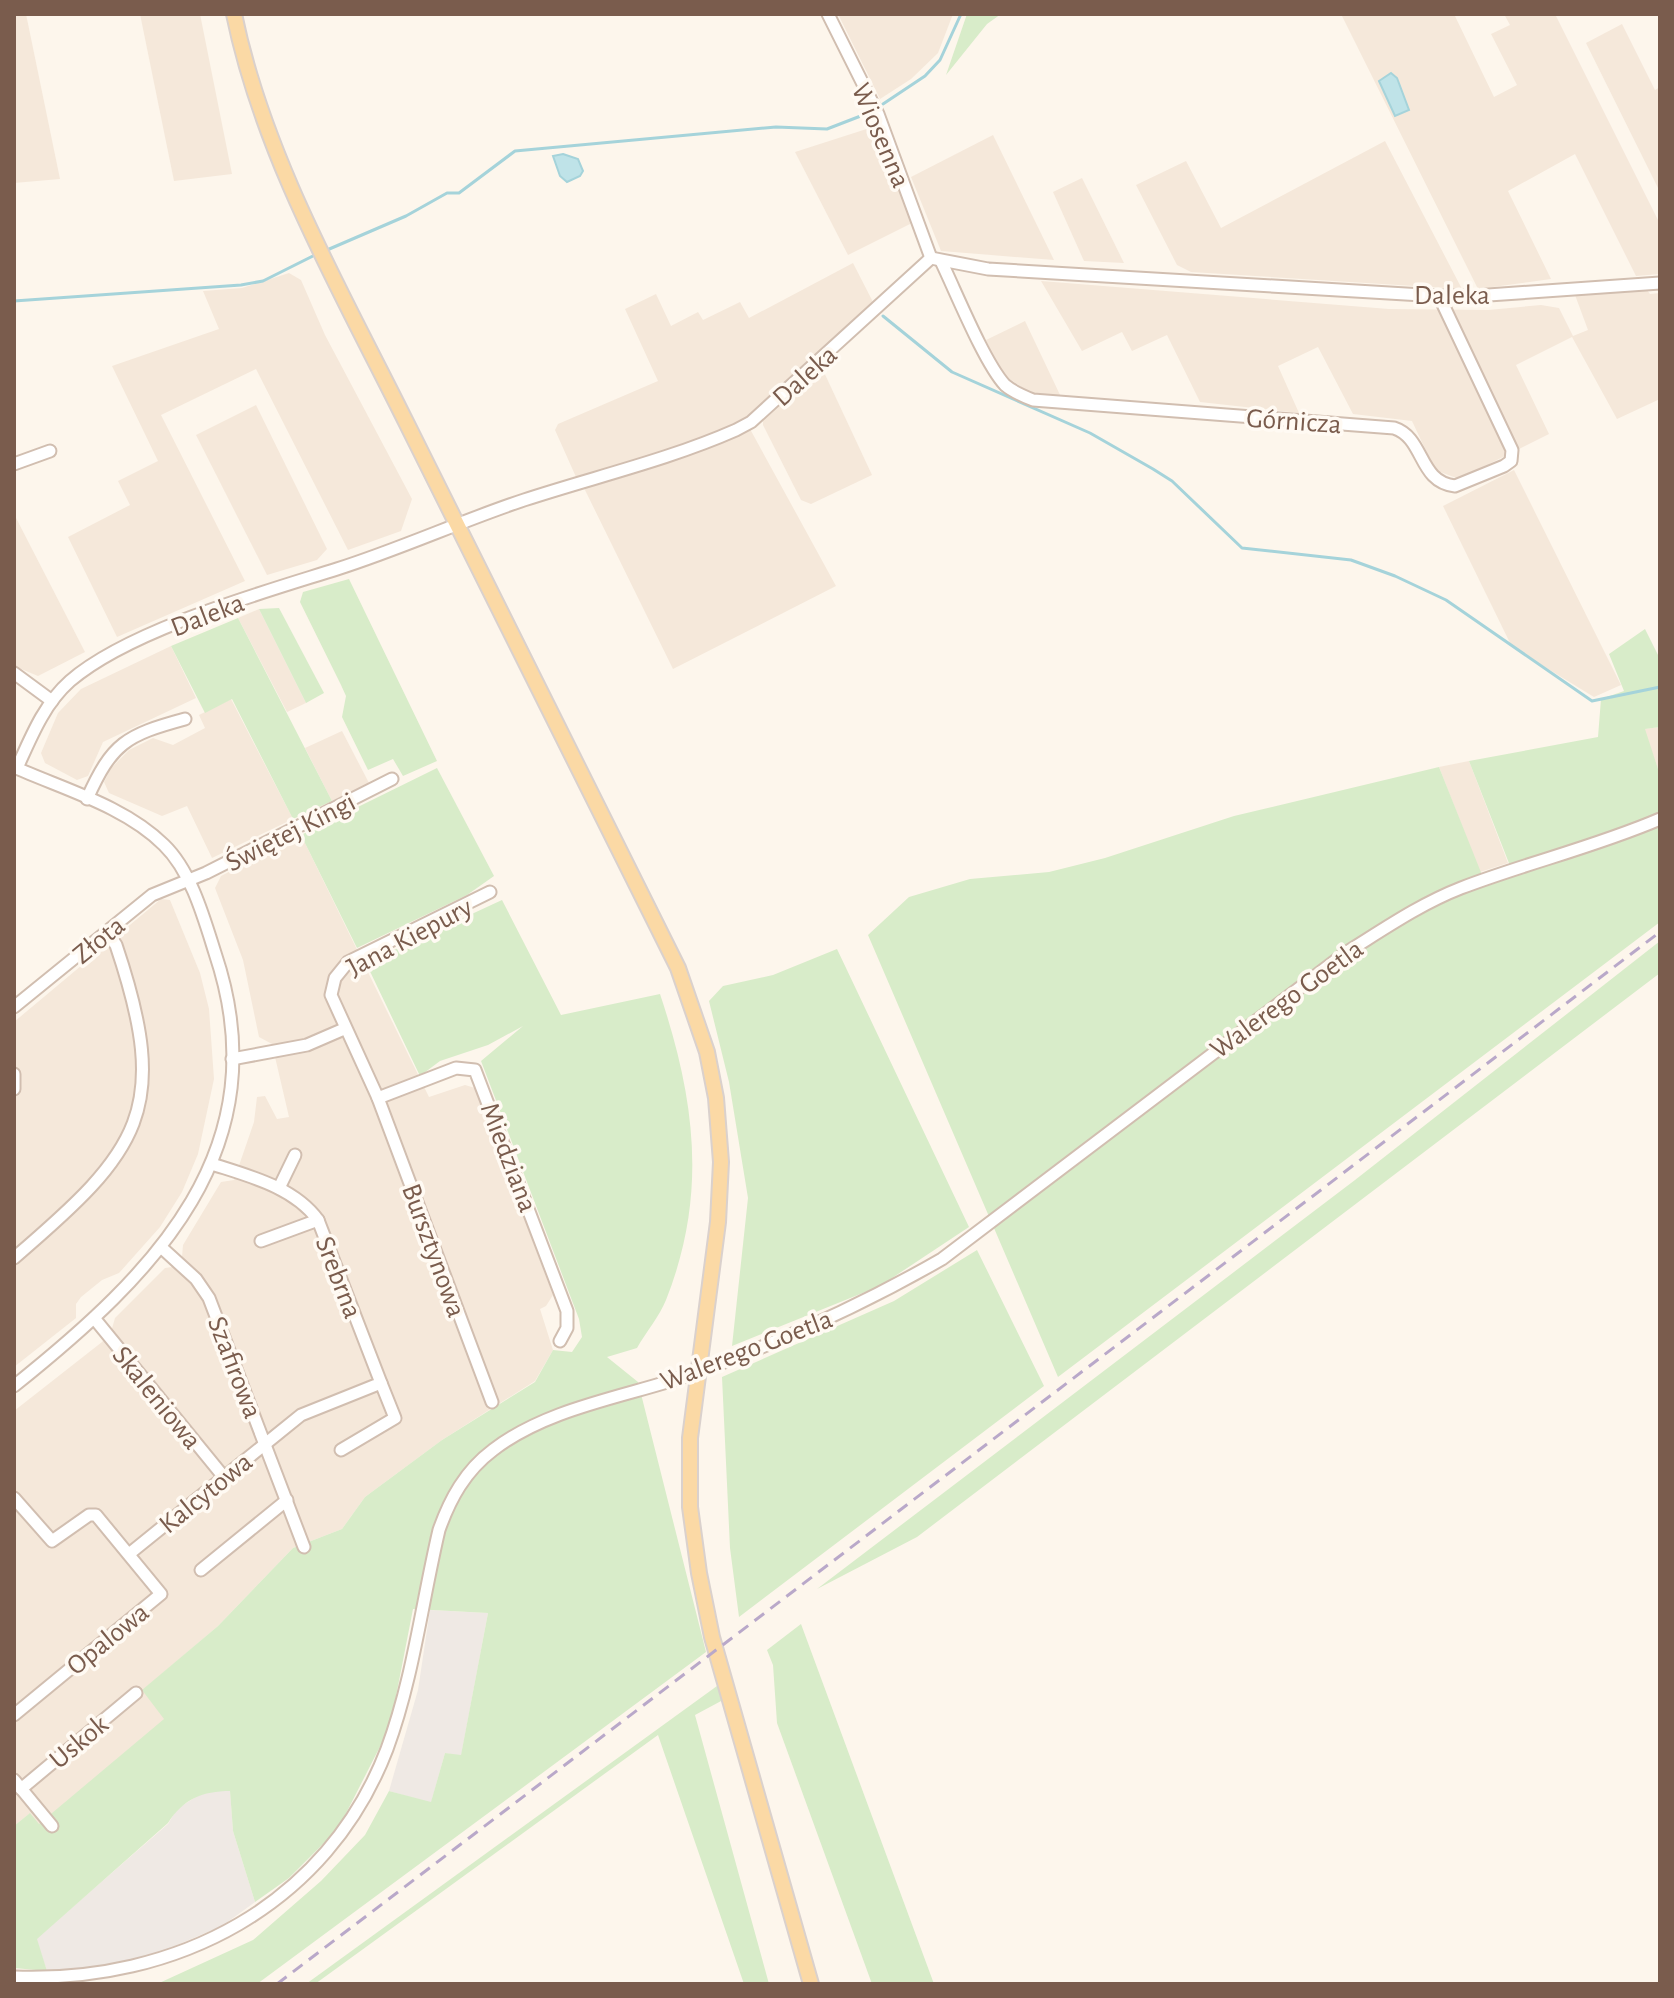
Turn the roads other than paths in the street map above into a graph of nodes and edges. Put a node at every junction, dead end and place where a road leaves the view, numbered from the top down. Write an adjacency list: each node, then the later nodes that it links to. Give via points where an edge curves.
1 (234, 14): 8 (main road, via 246,74 267,131)
2 (828, 14): 3 (street, Wiosenna, via 878,114)
3 (936, 260): 5 (street, Daleka, via 988,269); 5 (street, Górnicza, via 998,376 1024,397 1394,428 1410,438 1432,477 1455,486 1504,466 1512,454); 8 (street, Daleka, via 751,422)
4 (1660, 283): 5 (street, Daleka)
5 (1439, 296)
6 (50, 451): 7 (street)
7 (14, 464)
8 (458, 525): 10 (street, Daleka, via 161,632 85,670); 34 (main road, via 678,968 707,1052 716,1098 721,1191)
9 (14, 673): 10 (street)
10 (52, 701): 12 (street, Daleka)
11 (185, 719): 14 (street, via 115,748)
12 (16, 768): 14 (street)
13 (392, 779): 16 (street, Świętej Kingi)
14 (87, 799): 16 (street, via 148,831 170,851)
15 (1660, 819): 34 (street, Walerego Goetla, via 1459,889 1401,918 1335,961 942,1259 871,1300)
16 (187, 880): 18 (street, Złota, via 152,895); 21 (street, via 221,970)
17 (490, 892): 20 (street, Jana Kiepury, via 348,962 335,978 331,995)
18 (107, 932): 19 (street, Złota); 31 (street, via 116,945 143,1036 134,1125 112,1166)
19 (14, 1007)
20 (344, 1029): 21 (street, via 285,1051); 24 (street, Jana Kiepury)
21 (232, 1059): 26 (street, via 225,1120)
22 (14, 1074): 23 (street)
23 (14, 1089)
24 (378, 1098): 33 (street, Miedziana, via 456,1068 475,1070 567,1311); 37 (street, Bursztynowa)
25 (295, 1155): 27 (street)
26 (212, 1164): 27 (street, Srebrna); 30 (street)
27 (279, 1188): 28 (street, Srebrna, via 299,1198)
28 (318, 1220): 29 (street); 35 (street, Srebrna)
29 (261, 1241)
30 (162, 1248): 32 (street); 38 (street, Szafirowa, via 209,1298)
31 (14, 1258)
32 (94, 1318): 36 (street); 40 (street, Skaleniowa)
33 (560, 1341)
34 (697, 1372): 50 (street, Walerego Goetla, via 534,1427 473,1467 449,1503 439,1530 397,1719 372,1781 345,1830 272,1901 222,1935 153,1963 77,1977); 51 (main road, via 689,1480 699,1573 712,1637)
35 (381, 1383): 38 (street, Kalcytowa, via 296,1418); 39 (street, Srebrna, via 395,1418)
36 (14, 1386)
37 (492, 1402)
38 (265, 1444): 40 (street, Kalcytowa); 42 (street, Szafirowa)
39 (341, 1450)
40 (223, 1476): 44 (street, Kalcytowa)
41 (14, 1498): 44 (street, via 49,1539 56,1540 93,1514)
42 (287, 1500): 43 (street, Szafirowa); 45 (street)
43 (304, 1547)
44 (129, 1554): 47 (street, Opalowa, via 161,1594)
45 (201, 1570)
46 (136, 1693): 48 (street, Uskok)
47 (14, 1715)
48 (17, 1784): 49 (street)
49 (52, 1826)
50 (14, 1977)
51 (811, 1984)

